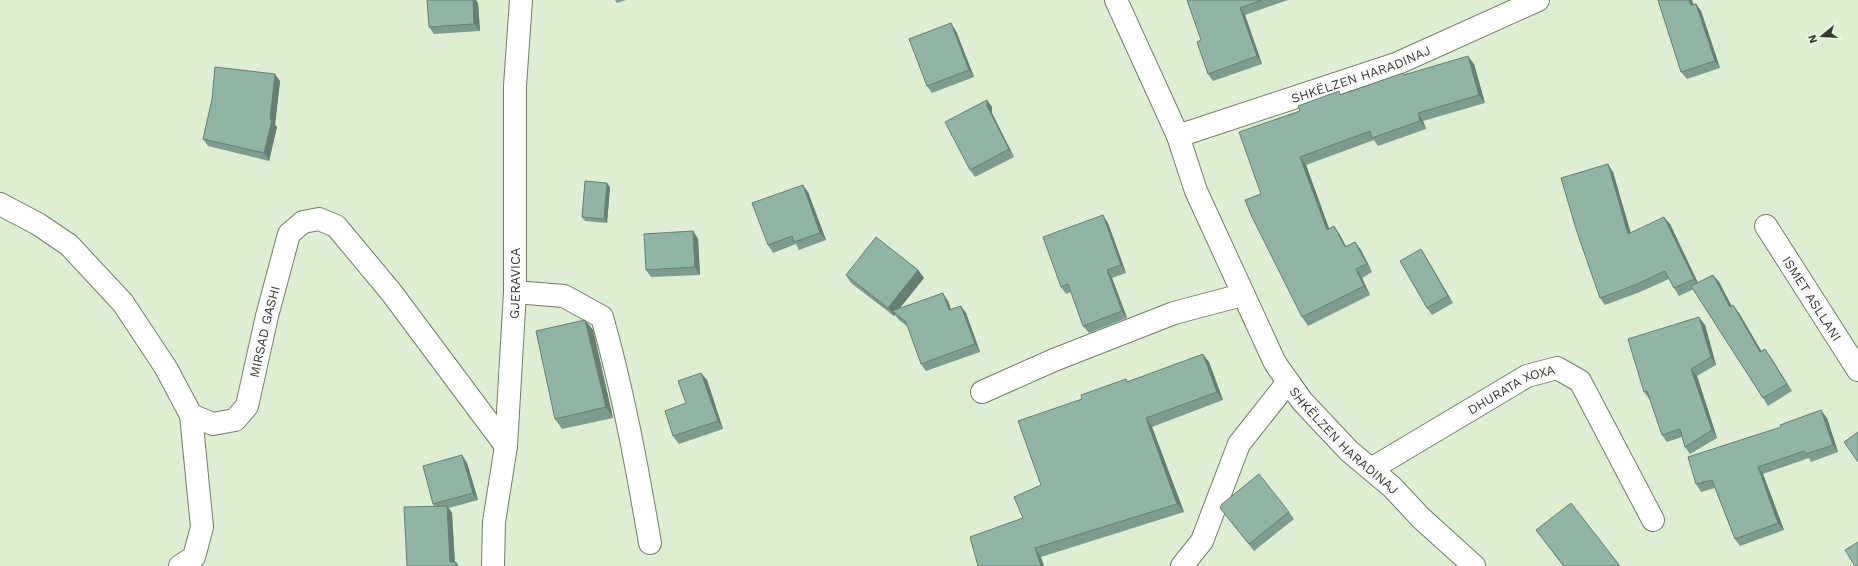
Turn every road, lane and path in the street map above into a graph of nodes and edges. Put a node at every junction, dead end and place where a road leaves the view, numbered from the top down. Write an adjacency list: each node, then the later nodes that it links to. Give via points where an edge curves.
1 (521, 0): 7 (street, GJERAVICA, via 515,86)
2 (1116, 0): 4 (street, SHKËLZEN HARADINAJ)
3 (1538, 0): 4 (street, SHKËLZEN HARADINAJ, via 1396,64)
4 (1178, 136): 8 (street, SHKËLZEN HARADINAJ, via 1196,191)
5 (0, 204): 12 (street, via 38,224 69,245 124,303 166,368)
6 (1766, 226): 9 (street, ISMET ASLLANI)
7 (515, 292): 13 (street, GJERAVICA); 17 (street, via 564,296 602,317 634,451)
8 (1242, 295): 10 (street, SHKËLZEN HARADINAJ, via 1275,363); 11 (street, via 1174,312)
9 (1858, 370)
10 (1288, 382): 14 (street, SHKËLZEN HARADINAJ, via 1302,401 1349,451); 21 (street, via 1239,444 1202,541)
11 (982, 392)
12 (191, 415): 13 (street, MIRSAD GASHI, via 213,424 220,423 235,420 247,406 266,316 289,234 303,222 319,219 336,226 391,292); 16 (street, via 202,526)
13 (506, 446): 20 (street, GJERAVICA, via 494,522)
14 (1371, 469): 15 (street, DHURATA XOXA, via 1528,376 1557,368 1580,381); 22 (street, SHKËLZEN HARADINAJ)
15 (1653, 520)
16 (200, 536): 18 (street, via 194,557); 19 (street)
17 (650, 543)
18 (180, 566)
19 (208, 566)
20 (493, 566)
21 (1182, 566)
22 (1474, 566)

